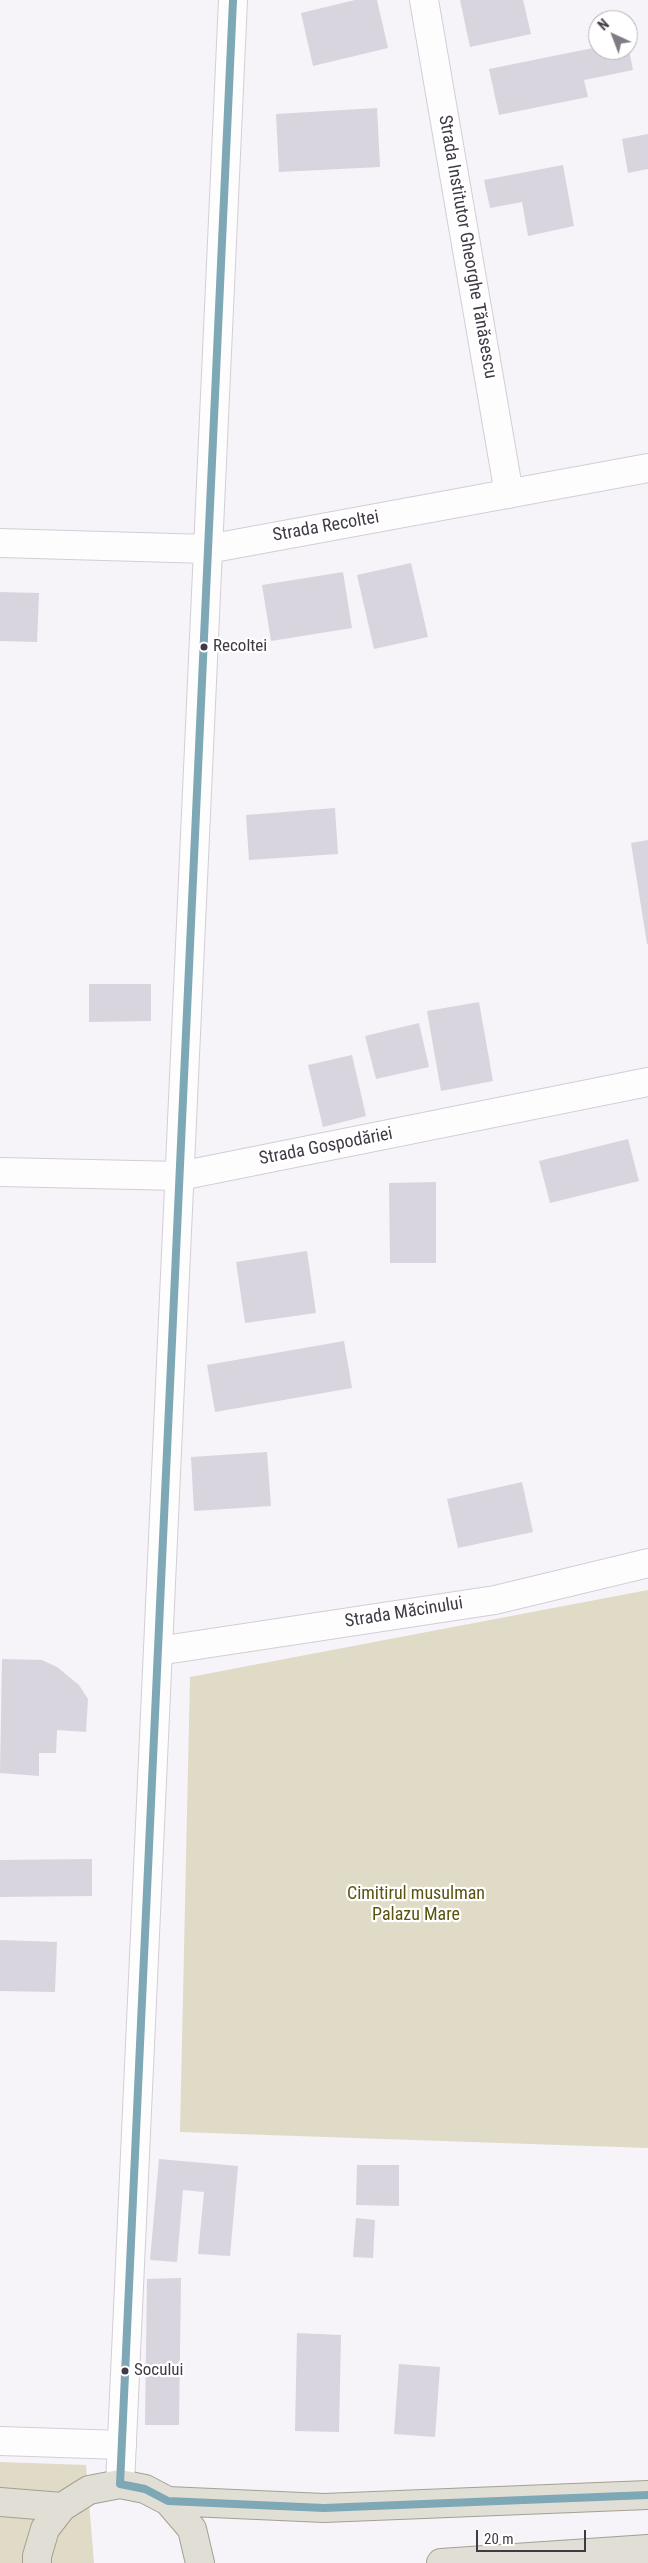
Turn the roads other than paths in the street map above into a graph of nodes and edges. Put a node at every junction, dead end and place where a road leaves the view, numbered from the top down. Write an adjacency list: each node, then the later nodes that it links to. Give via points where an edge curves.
1 (233, 0): 6 (street)
2 (424, 0): 4 (street, Strada Institutor Gheorghe Tănăsescu)
3 (648, 468): 4 (street, Strada Recoltei)
4 (509, 494): 6 (street, Strada Recoltei)
5 (0, 543): 6 (street, Strada Recoltei)
6 (208, 549): 9 (street)
7 (648, 1082): 9 (street, Strada Gospodăriei)
8 (0, 1172): 9 (street, Strada Gospodăriei)
9 (180, 1176): 11 (street)
10 (648, 1563): 11 (street, Strada Măcinului, via 495,1600)
11 (158, 1651): 13 (street)
12 (0, 2441): 13 (street)
13 (122, 2445): 14 (street)
14 (120, 2484): 16 (main road, via 145,2489); 18 (main road, via 89,2490)
15 (648, 2495): 16 (main road, via 324,2508)
16 (168, 2501): 21 (main road, via 192,2530)
17 (0, 2502): 18 (main road)
18 (62, 2507): 20 (main road, via 45,2529 36,2556)
19 (648, 2549): 22 (main road)
20 (37, 2563)
21 (200, 2563)
22 (441, 2563)

